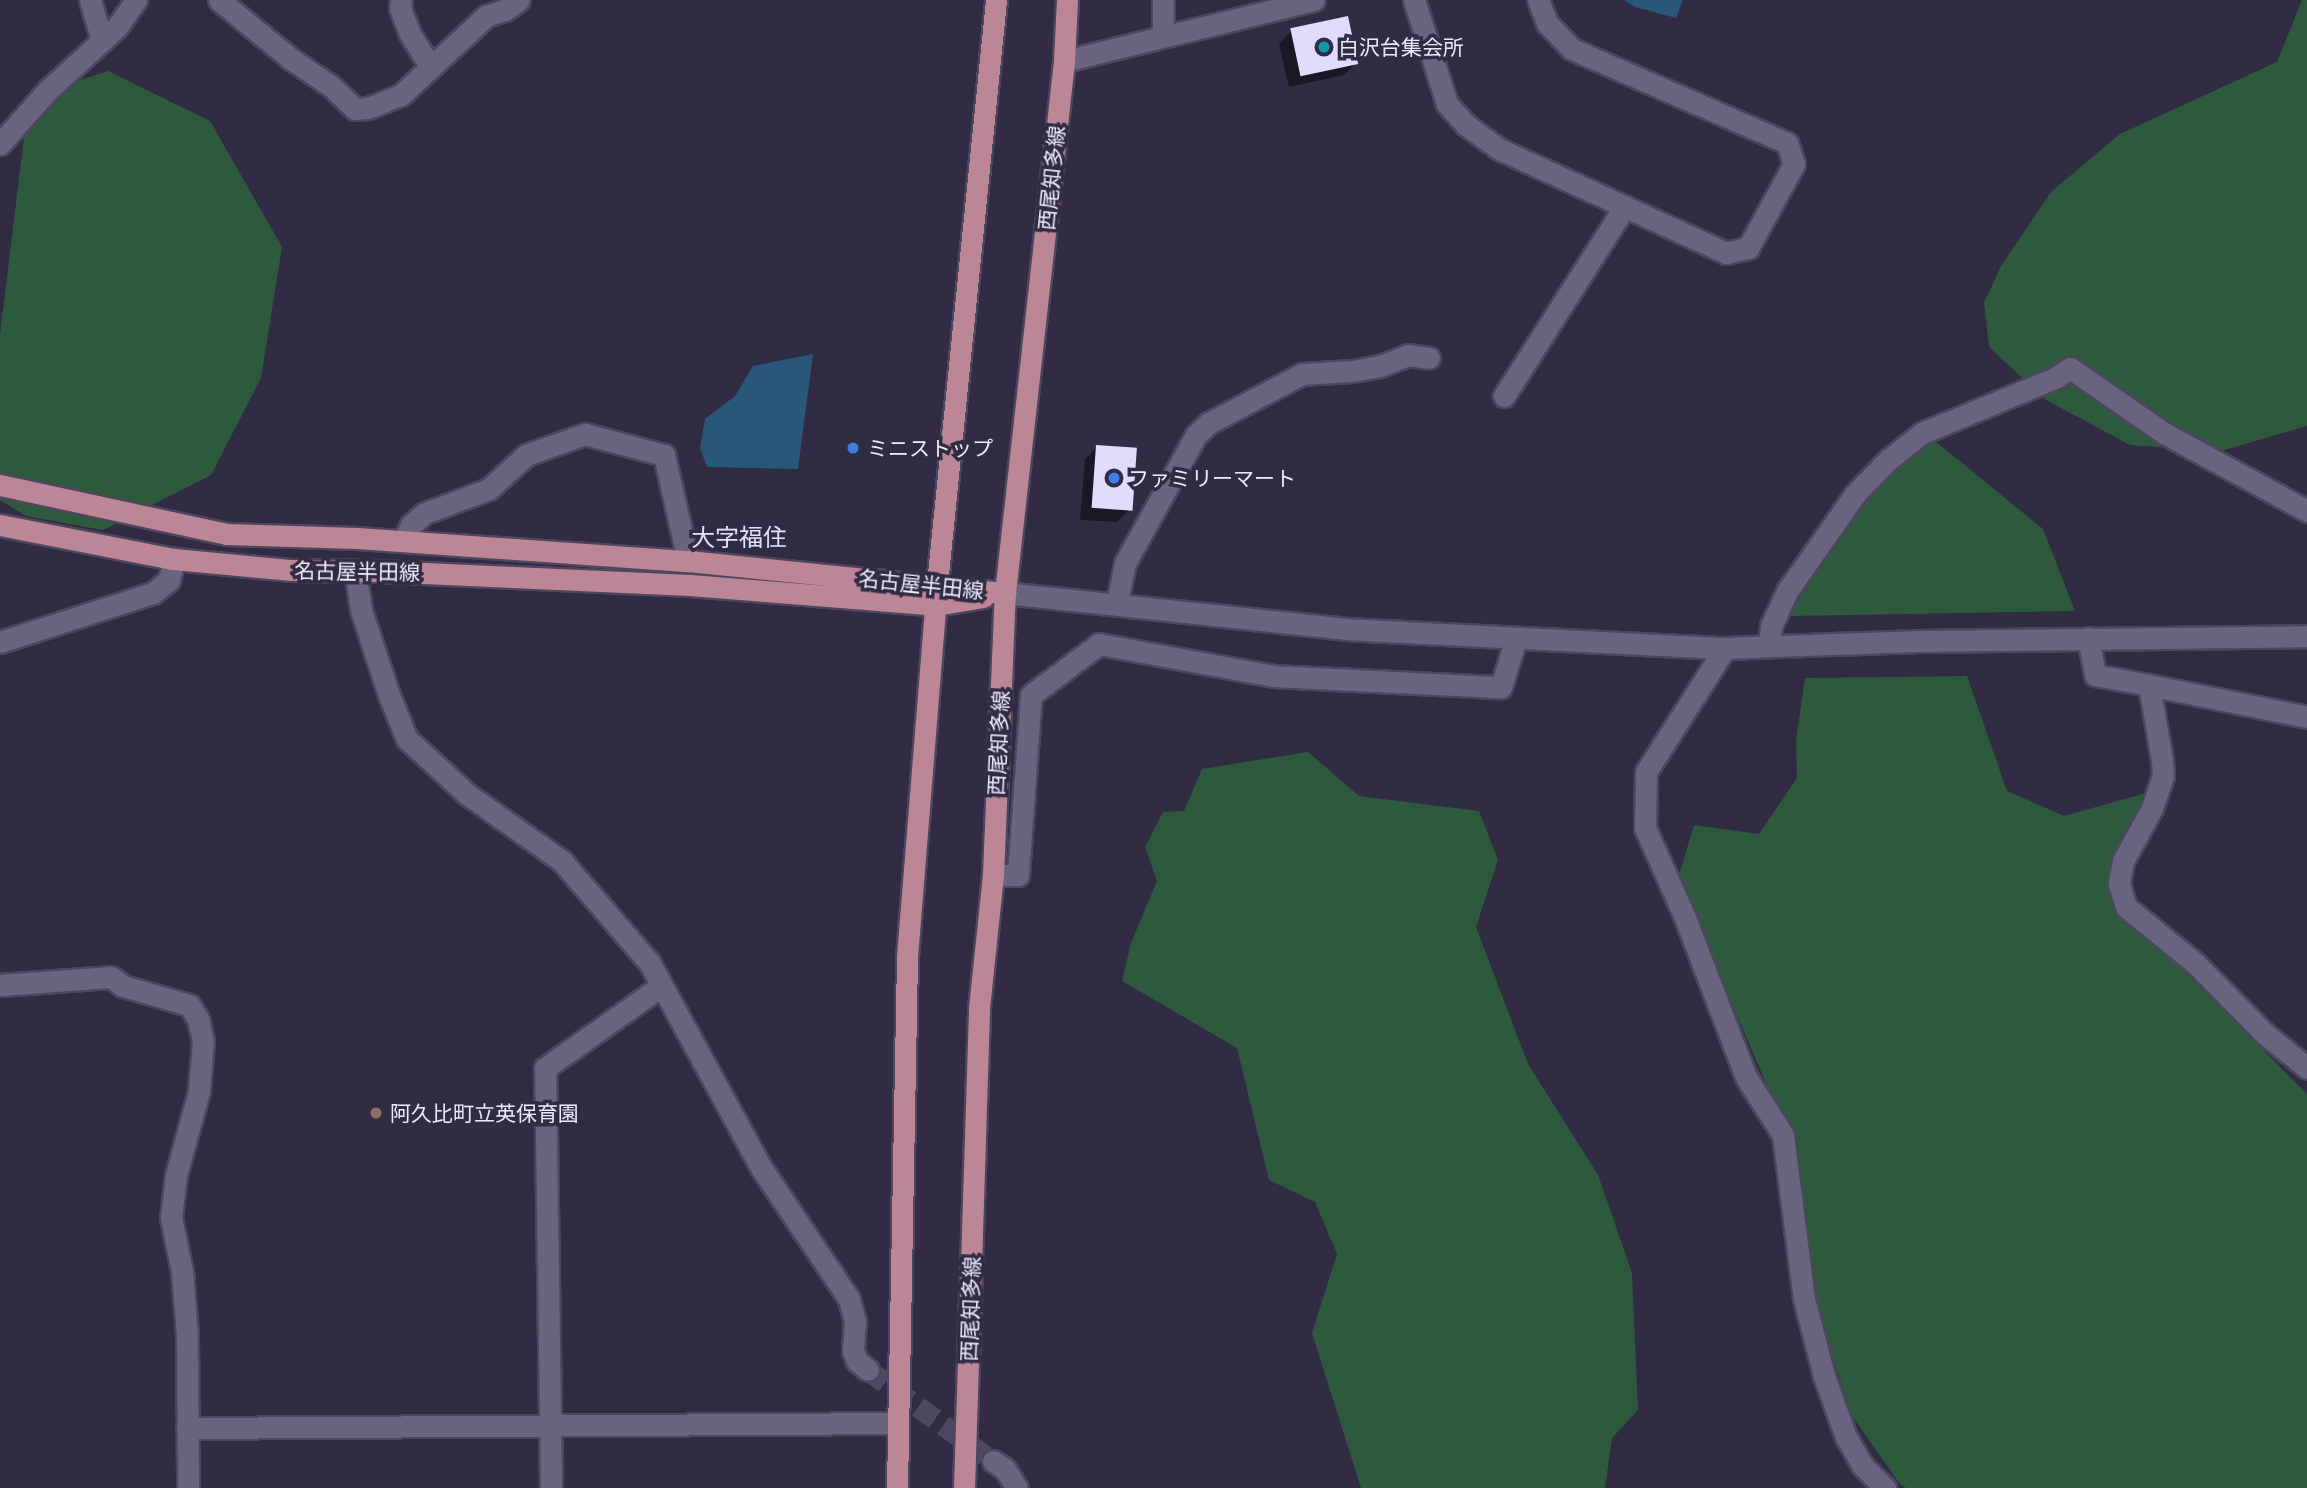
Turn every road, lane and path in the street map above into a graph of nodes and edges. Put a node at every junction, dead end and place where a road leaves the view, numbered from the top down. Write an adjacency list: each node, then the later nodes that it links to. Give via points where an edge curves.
1 (90, 0): 13 (street)
2 (136, 0): 13 (street)
3 (219, 0): 15 (street, via 355,109 401,95)
4 (401, 0): 15 (street, via 410,34)
5 (519, 0): 15 (street, via 486,16)
6 (996, 0): 28 (main road)
7 (1068, 0): 14 (main road, 西尾知多線)
8 (1163, 0): 12 (street)
9 (1314, 0): 12 (street)
10 (1414, 0): 17 (street, via 1447,104 1466,125 1499,149)
11 (1538, 0): 17 (street, via 1547,23 1572,49 1787,143 1794,164 1748,248 1726,253)
12 (1163, 36): 14 (street)
13 (102, 41): 16 (street, via 48,90)
14 (1064, 61): 27 (main road, 西尾知多線)
15 (433, 65)
16 (0, 144)
17 (1625, 206): 19 (street)
18 (1429, 358): 29 (street, via 1408,355 1380,366 1302,374 1209,423 1196,435 1125,563)
19 (1503, 396)
20 (0, 485): 23 (main road, 名古屋半田線, via 226,534)
21 (2307, 511): 34 (street, via 2164,433 2070,368 1922,433 1887,461 1856,493 1788,590 1771,626)
22 (0, 525): 24 (main road, 名古屋半田線)
23 (403, 541): 25 (main road, 名古屋半田線); 25 (street, via 411,525 425,513 489,489 526,455 585,434 664,456)
24 (174, 559): 26 (main road, 名古屋半田線); 33 (street, via 169,580 153,593)
25 (688, 561): 28 (main road, 名古屋半田線)
26 (355, 571): 28 (main road, 名古屋半田線); 40 (street, via 361,610 407,739 467,794 562,862 626,931 649,962)
27 (1005, 593): 28 (main road, 名古屋半田線); 29 (street); 38 (main road, 西尾知多線)
28 (936, 594): 43 (main road, via 906,957)
29 (1117, 603): 31 (street, via 1345,629)
30 (2307, 636): 32 (street)
31 (1516, 638): 35 (street); 38 (street, via 1501,687 1273,676 1099,644 1031,695 1018,875)
32 (2088, 638): 34 (street); 36 (street, via 2095,675)
33 (0, 642)
34 (1769, 645): 35 (street)
35 (1725, 648): 52 (street, via 1646,772 1645,828 1746,1077 1783,1135 1804,1299 1824,1376 1846,1437 1862,1465)
36 (2149, 685): 37 (street); 41 (street, via 2163,776 2152,808 2123,861 2121,896 2136,917 2194,963 2264,1033)
37 (2307, 717)
38 (993, 875): 50 (main road, 西尾知多線, via 979,1008)
39 (0, 985): 45 (street, via 111,978 123,986 189,1005 198,1019 203,1041 199,1091 176,1175 171,1218 182,1270 187,1334)
40 (660, 987): 42 (street, via 762,1169 849,1299 855,1321 853,1351); 44 (street, via 545,1068)
41 (2307, 1068)
42 (868, 1370)
43 (898, 1423): 44 (street); 49 (main road)
44 (551, 1425): 45 (street); 48 (street)
45 (187, 1428): 47 (street)
46 (993, 1461): 51 (street, via 1005,1469)
47 (188, 1488)
48 (551, 1488)
49 (897, 1488)
50 (964, 1488)
51 (1017, 1488)
52 (1885, 1488)

